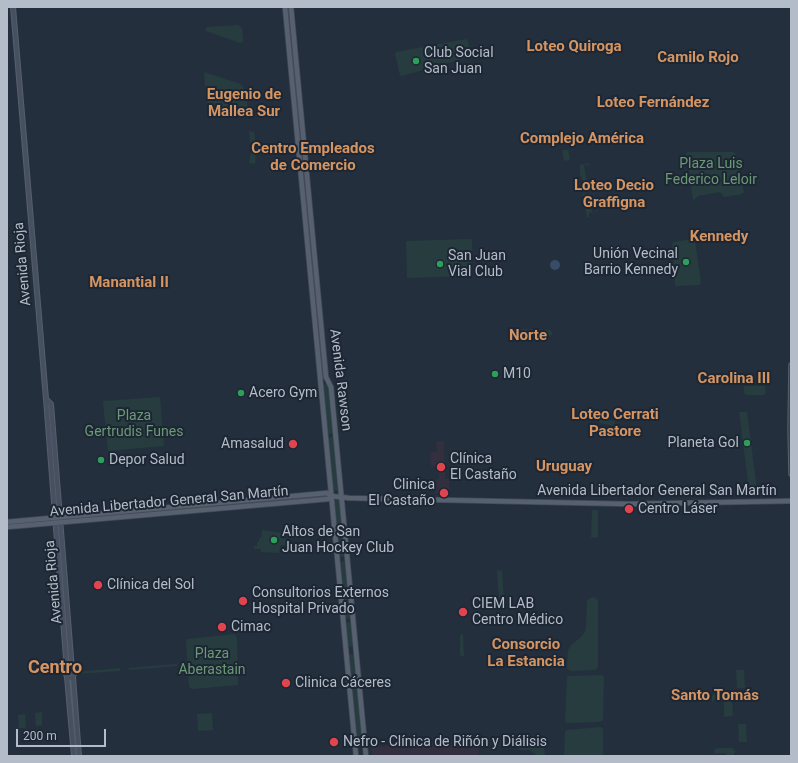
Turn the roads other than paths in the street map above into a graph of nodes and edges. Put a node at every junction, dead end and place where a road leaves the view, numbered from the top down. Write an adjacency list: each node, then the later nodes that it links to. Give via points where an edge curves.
1 (13, 7): 9 (main road, Avenida Rioja, via 46,399 51,404)
2 (285, 7): 6 (main road, Avenida Rawson)
3 (291, 7): 7 (main road, Avenida Rawson, via 326,377 331,387)
4 (791, 365): 5 (street)
5 (791, 474)
6 (331, 496): 7 (main road, Avenida Libertador General San Martín); 9 (main road, Avenida Libertador General San Martín, via 327,494); 18 (main road, Avenida Rawson)
7 (342, 497): 8 (main road, Avenida Libertador General San Martín, via 629,504); 19 (main road, Avenida Rawson)
8 (791, 501)
9 (57, 520): 10 (main road, Avenida Libertador General San Martín); 11 (main road, Avenida Libertador General San Martín); 12 (main road, Avenida Rioja); 13 (main road, Avenida Rioja)
10 (7, 522)
11 (7, 527)
12 (72, 670): 13 (main road); 15 (main road)
13 (67, 671): 14 (main road)
14 (67, 677): 15 (main road); 16 (main road)
15 (73, 677): 17 (main road)
16 (74, 756)
17 (79, 756)
18 (356, 756)
19 (366, 756)

